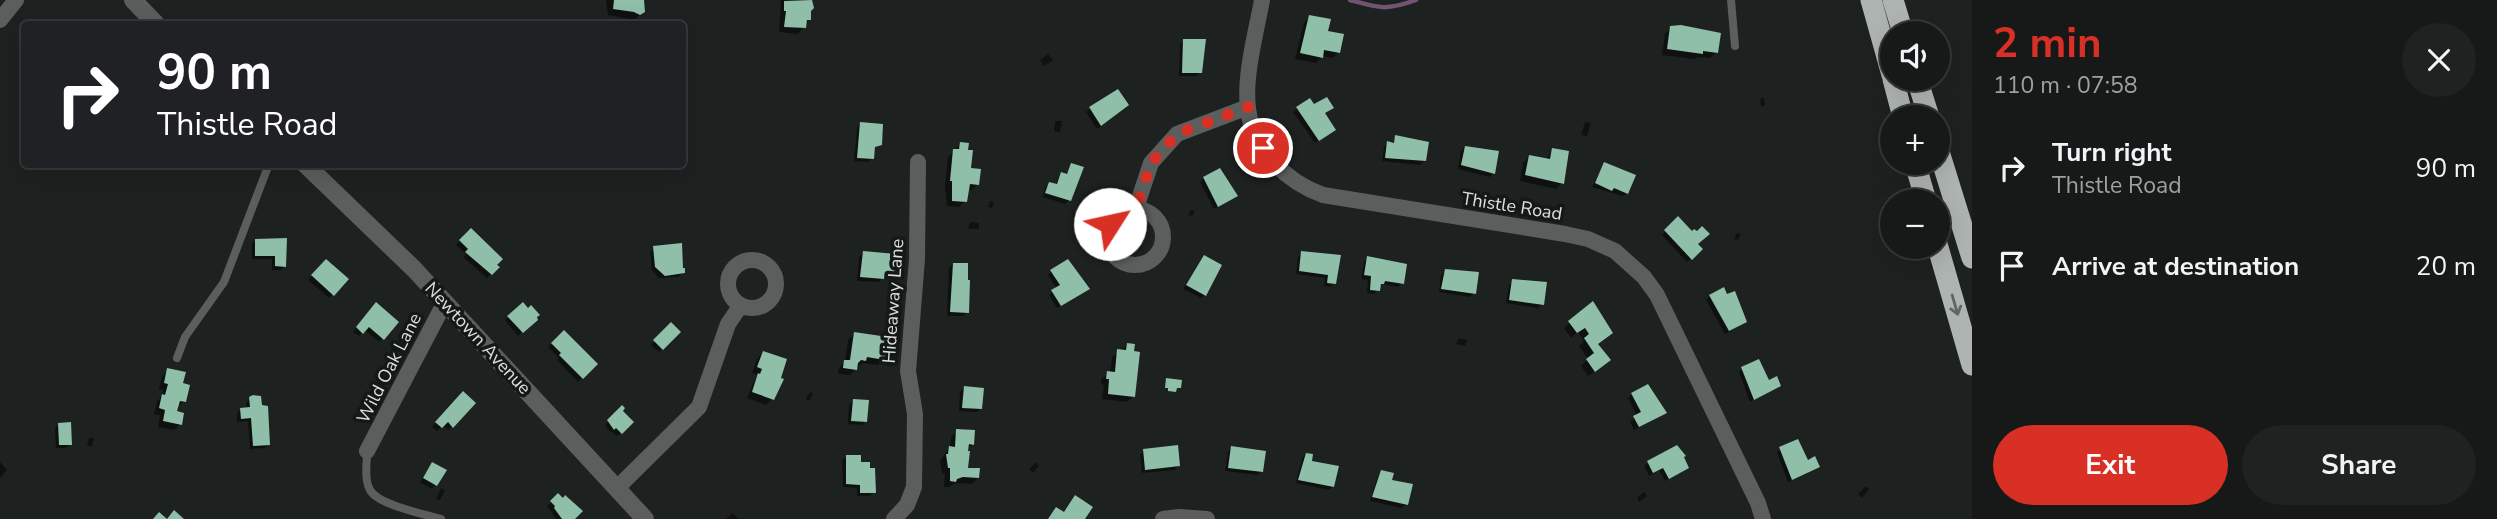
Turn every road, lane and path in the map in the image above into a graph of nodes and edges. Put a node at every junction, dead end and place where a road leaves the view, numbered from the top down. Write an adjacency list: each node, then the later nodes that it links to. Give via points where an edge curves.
1 (16, 0): 7 (street)
2 (133, 0): 8 (street)
3 (1731, 0): 11 (lane)
4 (1871, 0): 10 (highway)
5 (1893, 0): 9 (highway)
6 (1262, 4): 12 (street, Thistle Road)
7 (0, 20)
8 (153, 21)
9 (1899, 21)
10 (1880, 33)
11 (1735, 46)
12 (1248, 107): 17 (street, via 1177,134 1151,163); 31 (street, Thistle Road, via 1270,159 1310,191 1342,200 1565,234 1615,251 1657,295)
13 (918, 162): 28 (street, Hideaway Lane, via 908,371 915,414 914,487 907,505)
14 (267, 168): 22 (lane, via 224,282 185,337)
15 (309, 168): 20 (street, Newtown Avenue)
16 (1946, 175): 18 (highway)
17 (1136, 208)
18 (1972, 258)
19 (1941, 259): 23 (highway, one-way to 23)
20 (445, 302): 24 (street, Wild Oak Lane); 25 (street, Newtown Avenue)
21 (741, 305): 25 (street, via 728,324 699,407)
22 (177, 358)
23 (1972, 365)
24 (368, 451): 26 (lane, via 371,493)
25 (617, 488): 27 (street, Newtown Avenue)
26 (441, 519)
27 (645, 519)
28 (894, 519)
29 (1163, 519): 30 (street)
30 (1207, 519)
31 (1763, 519)

